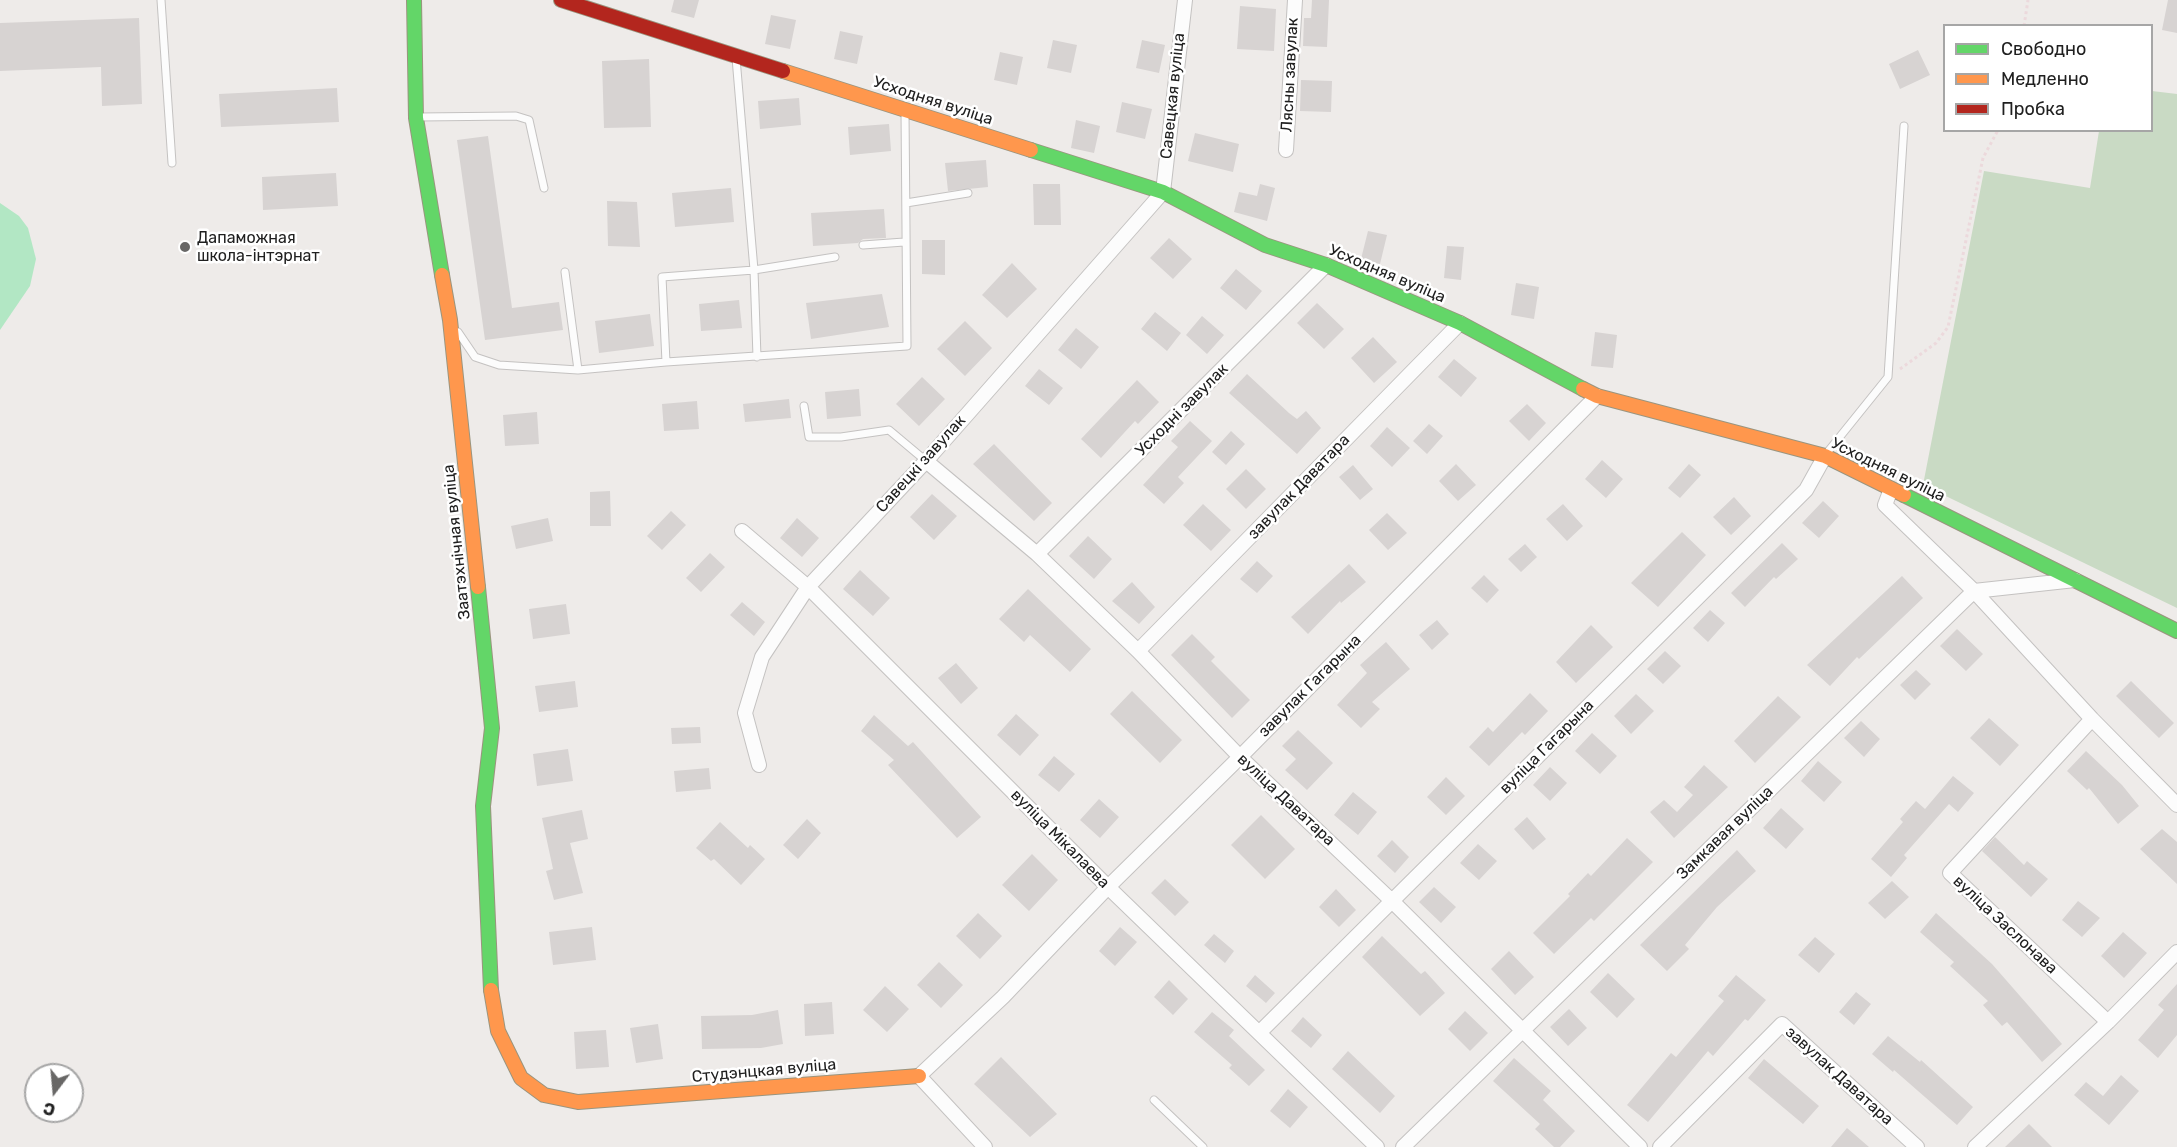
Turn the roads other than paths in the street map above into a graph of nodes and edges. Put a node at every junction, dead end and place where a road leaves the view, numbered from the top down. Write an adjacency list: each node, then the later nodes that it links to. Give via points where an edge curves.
1 (161, 0): 11 (lane)
2 (414, 0): 8 (street, Заатэхнічная вуліца)
3 (561, 0): 6 (street, Усходняя вуліца)
4 (1185, 0): 13 (street, Савецкая вуліца)
5 (1295, 0): 10 (street, Лясны завулак)
6 (736, 55): 7 (street, Усходняя вуліца); 20 (lane)
7 (905, 110): 13 (street, Усходняя вуліца); 15 (lane)
8 (416, 117): 12 (lane, via 516,116 529,120); 22 (street, Заатэхнічная вуліца)
9 (1904, 126): 29 (lane, via 1888,378)
10 (1286, 150)
11 (172, 163)
12 (543, 188)
13 (1162, 192): 19 (street, Усходняя вуліца, via 1264,245); 30 (street, Савецкі завулак)
14 (968, 193): 15 (lane)
15 (906, 203): 16 (lane)
16 (904, 242): 17 (lane); 24 (lane, via 907,346)
17 (862, 245)
18 (835, 257): 20 (lane)
19 (1326, 265): 23 (street, Усходняя вуліца); 33 (street, Усходні завулак)
20 (754, 270): 24 (lane); 25 (lane, via 662,277)
21 (565, 272): 26 (lane)
22 (450, 320): 26 (lane, via 475,357 499,365); 50 (street, Заатэхнічная вуліца, via 492,728 483,806 489,981 498,1031)
23 (1460, 323): 27 (street, Усходняя вуліца); 38 (street, завулак Даватара)
24 (757, 357): 25 (lane)
25 (666, 362): 26 (lane)
26 (578, 370)
27 (1597, 396): 29 (street, Усходняя вуліца); 40 (street, завулак Гагарына)
28 (804, 406): 30 (lane, via 809,437 889,430)
29 (1825, 456): 31 (street, Усходняя вуліца); 44 (street, вуліца Гагарына, via 1806,490)
30 (926, 461): 33 (street, вуліца Даватара); 35 (street, Савецкі завулак)
31 (1891, 489): 34 (street, Усходняя вуліца); 36 (street, via 1885,506)
32 (742, 531): 35 (street, вуліца Мікалаева)
33 (1037, 554): 38 (street, вуліца Даватара)
34 (2076, 580): 36 (street); 37 (street, Усходняя вуліца)
35 (808, 587): 41 (street, Савецкі завулак, via 762,657 745,713); 43 (street, вуліца Мікалаева)
36 (1974, 591): 39 (street); 47 (street, Замкавая вуліца)
37 (2177, 631)
38 (1138, 651): 40 (street, вуліца Даватара)
39 (2092, 719): 42 (street); 46 (street, вуліца Заслонава, via 1950,873)
40 (1240, 757): 43 (street, завулак Гагарына); 44 (street, вуліца Даватара)
41 (759, 765)
42 (2177, 806)
43 (1108, 887): 48 (street, вуліца Мікалаева); 49 (street, завулак Гагарына, via 1003,997)
44 (1392, 901): 47 (street, вуліца Даватара); 48 (street, вуліца Гагарына)
45 (2177, 952): 46 (street)
46 (2108, 1022): 59 (street)
47 (1521, 1031): 55 (street, Замкавая вуліца); 56 (street, вуліца Даватара)
48 (1260, 1032): 54 (street, вуліца Мікалаева)
49 (918, 1076): 50 (street, Студэнцкая вуліца, via 578,1102 544,1095); 52 (street)
50 (521, 1078)
51 (1154, 1100): 53 (lane)
52 (985, 1147)
53 (1203, 1147)
54 (1377, 1147)
55 (1403, 1147)
56 (1641, 1147)
57 (1660, 1147): 58 (street, завулак Даватара, via 1782,1024)
58 (1917, 1147)
59 (1975, 1147)

